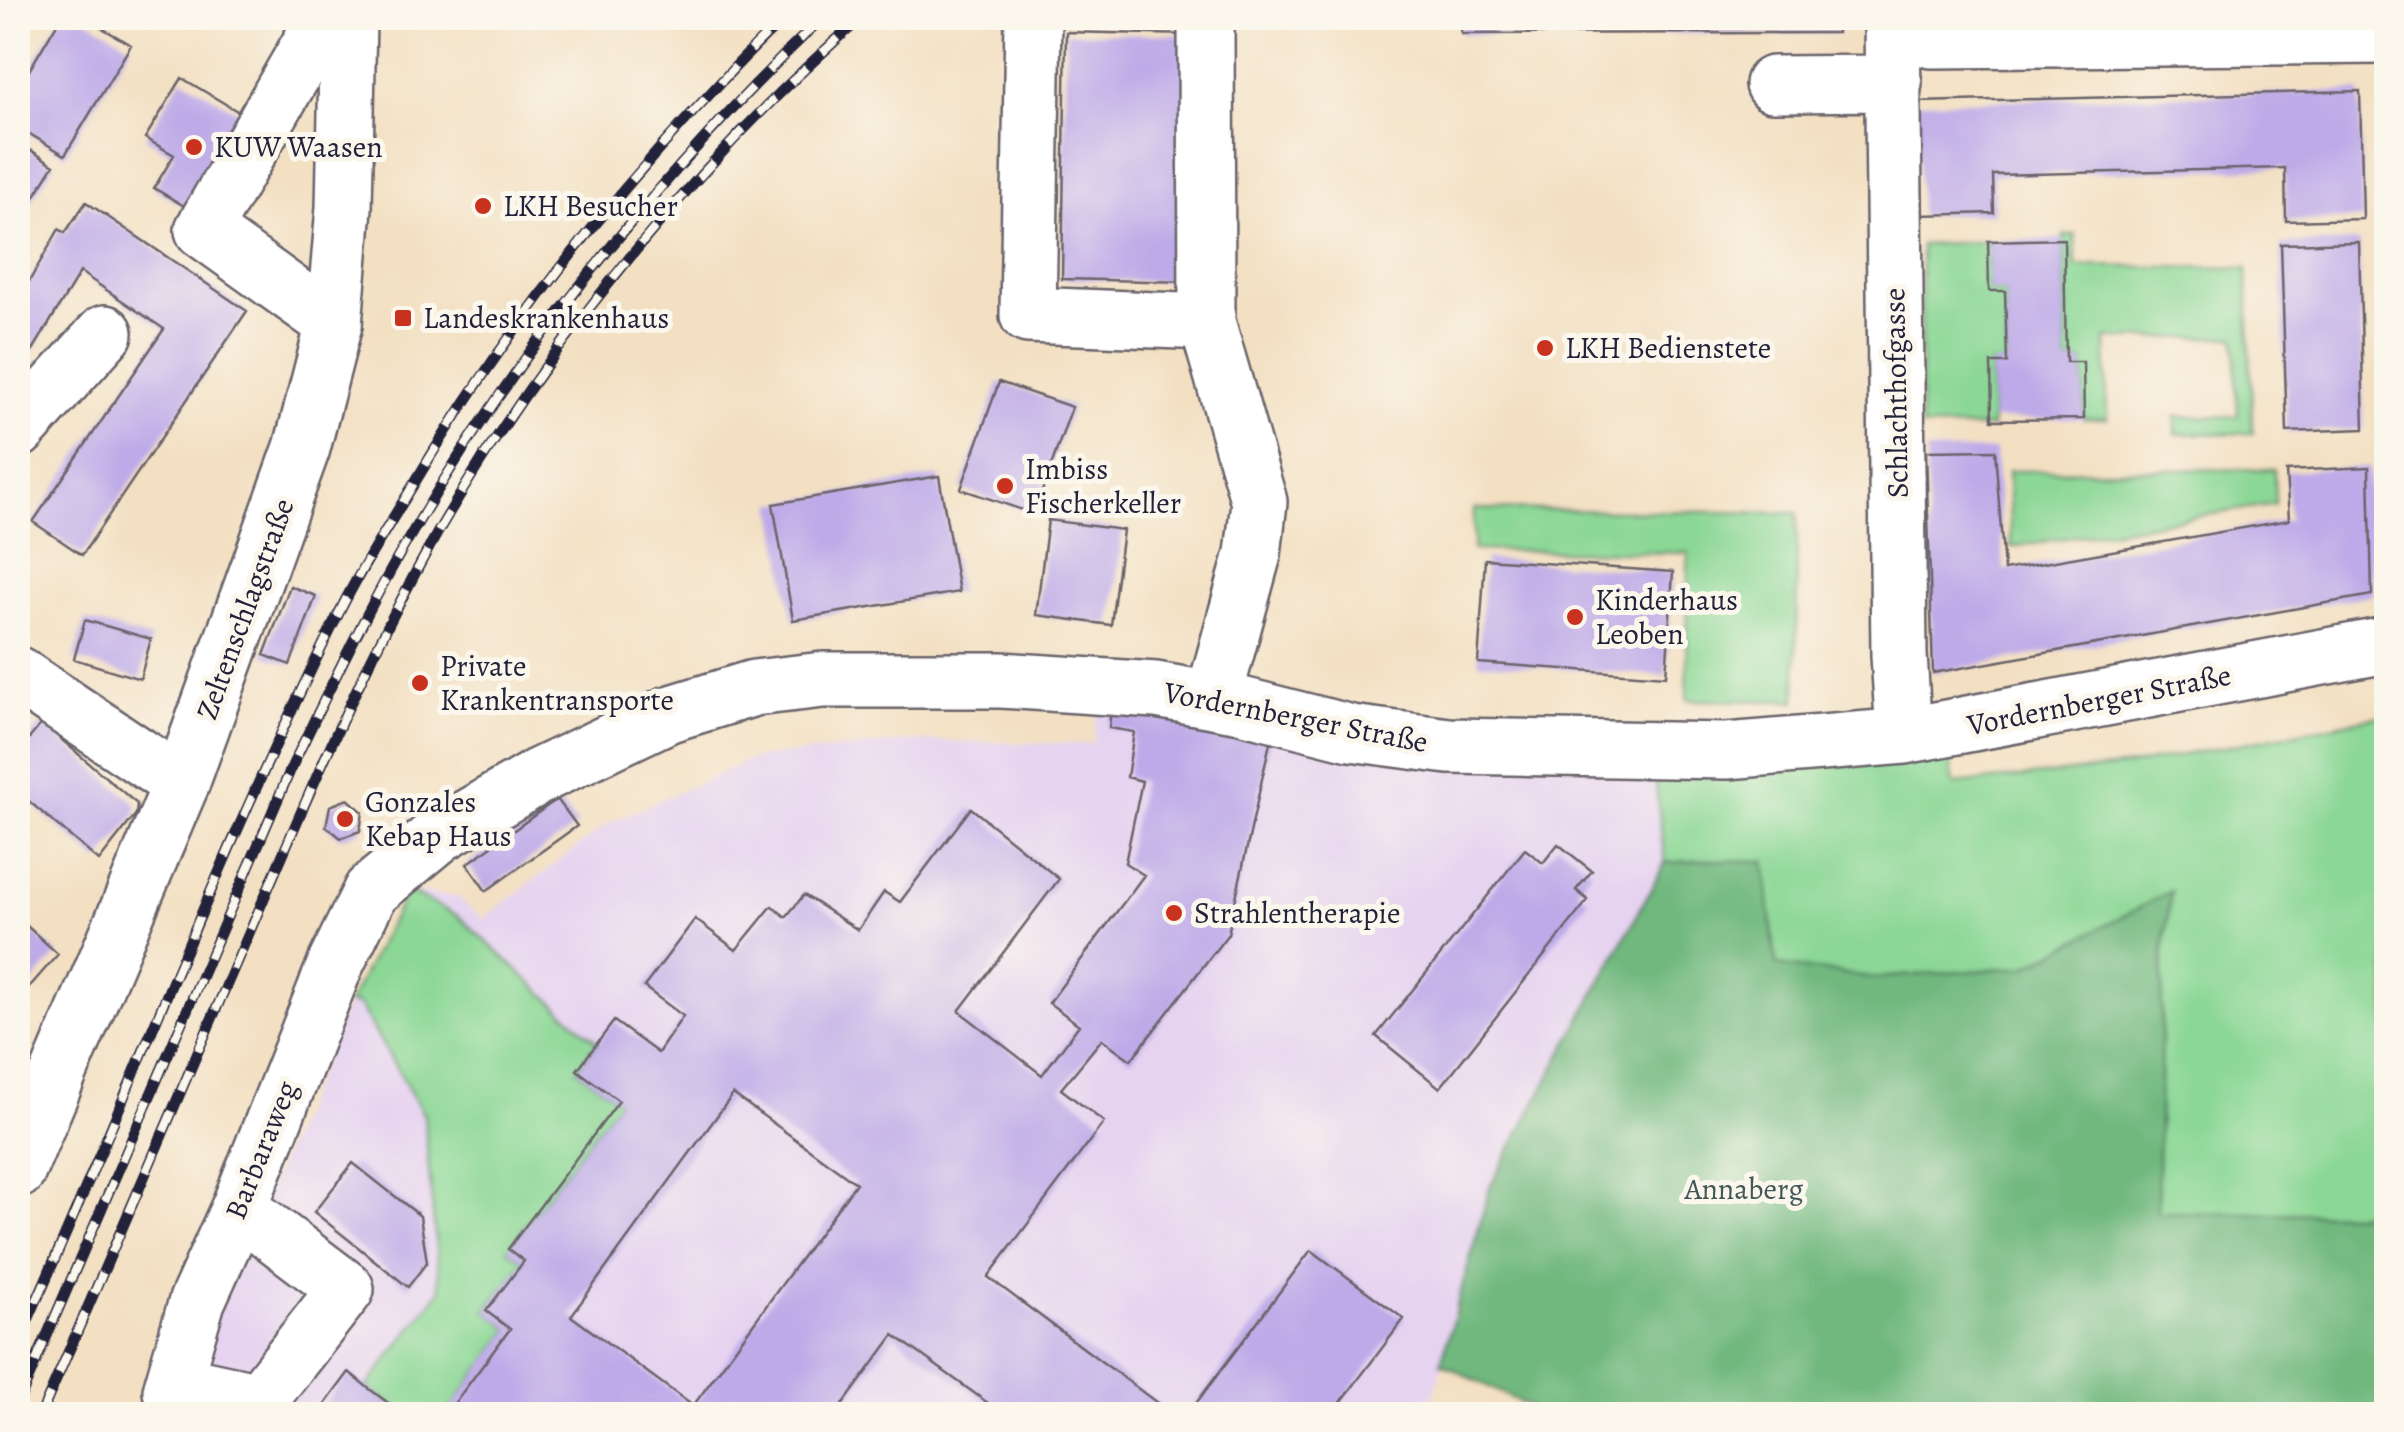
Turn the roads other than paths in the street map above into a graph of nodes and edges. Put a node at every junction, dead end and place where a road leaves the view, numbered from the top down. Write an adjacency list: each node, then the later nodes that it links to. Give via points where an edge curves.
1 (326, 18): 9 (street, via 203,230)
2 (348, 18): 9 (street, Zeltenschlagstraße)
3 (1033, 18): 8 (street, via 1028,315)
4 (1206, 18): 8 (street)
5 (2386, 36): 6 (street)
6 (1903, 47): 7 (street); 15 (street, Schlachthofgasse)
7 (1773, 67)
8 (1206, 322): 14 (street, via 1259,502 1253,554)
9 (334, 324): 16 (street, Zeltenschlagstraße, via 297,464)
10 (105, 333): 11 (street)
11 (18, 430)
12 (2386, 646): 15 (street, Vordernberger Straße)
13 (18, 675): 16 (street)
14 (1213, 700): 15 (street, Vordernberger Straße, via 1351,732 1449,746 1727,751); 17 (street, Vordernberger Straße, via 1001,680 823,680 754,688 669,714 539,776 440,834)
15 (1904, 736)
16 (181, 784): 18 (street, Zeltenschlagstraße)
17 (370, 892): 19 (street, Barbaraweg)
18 (18, 1170)
19 (239, 1208): 20 (street, Barbaraweg, via 197,1301); 20 (street, via 346,1289 259,1400 199,1387)
20 (174, 1403)

